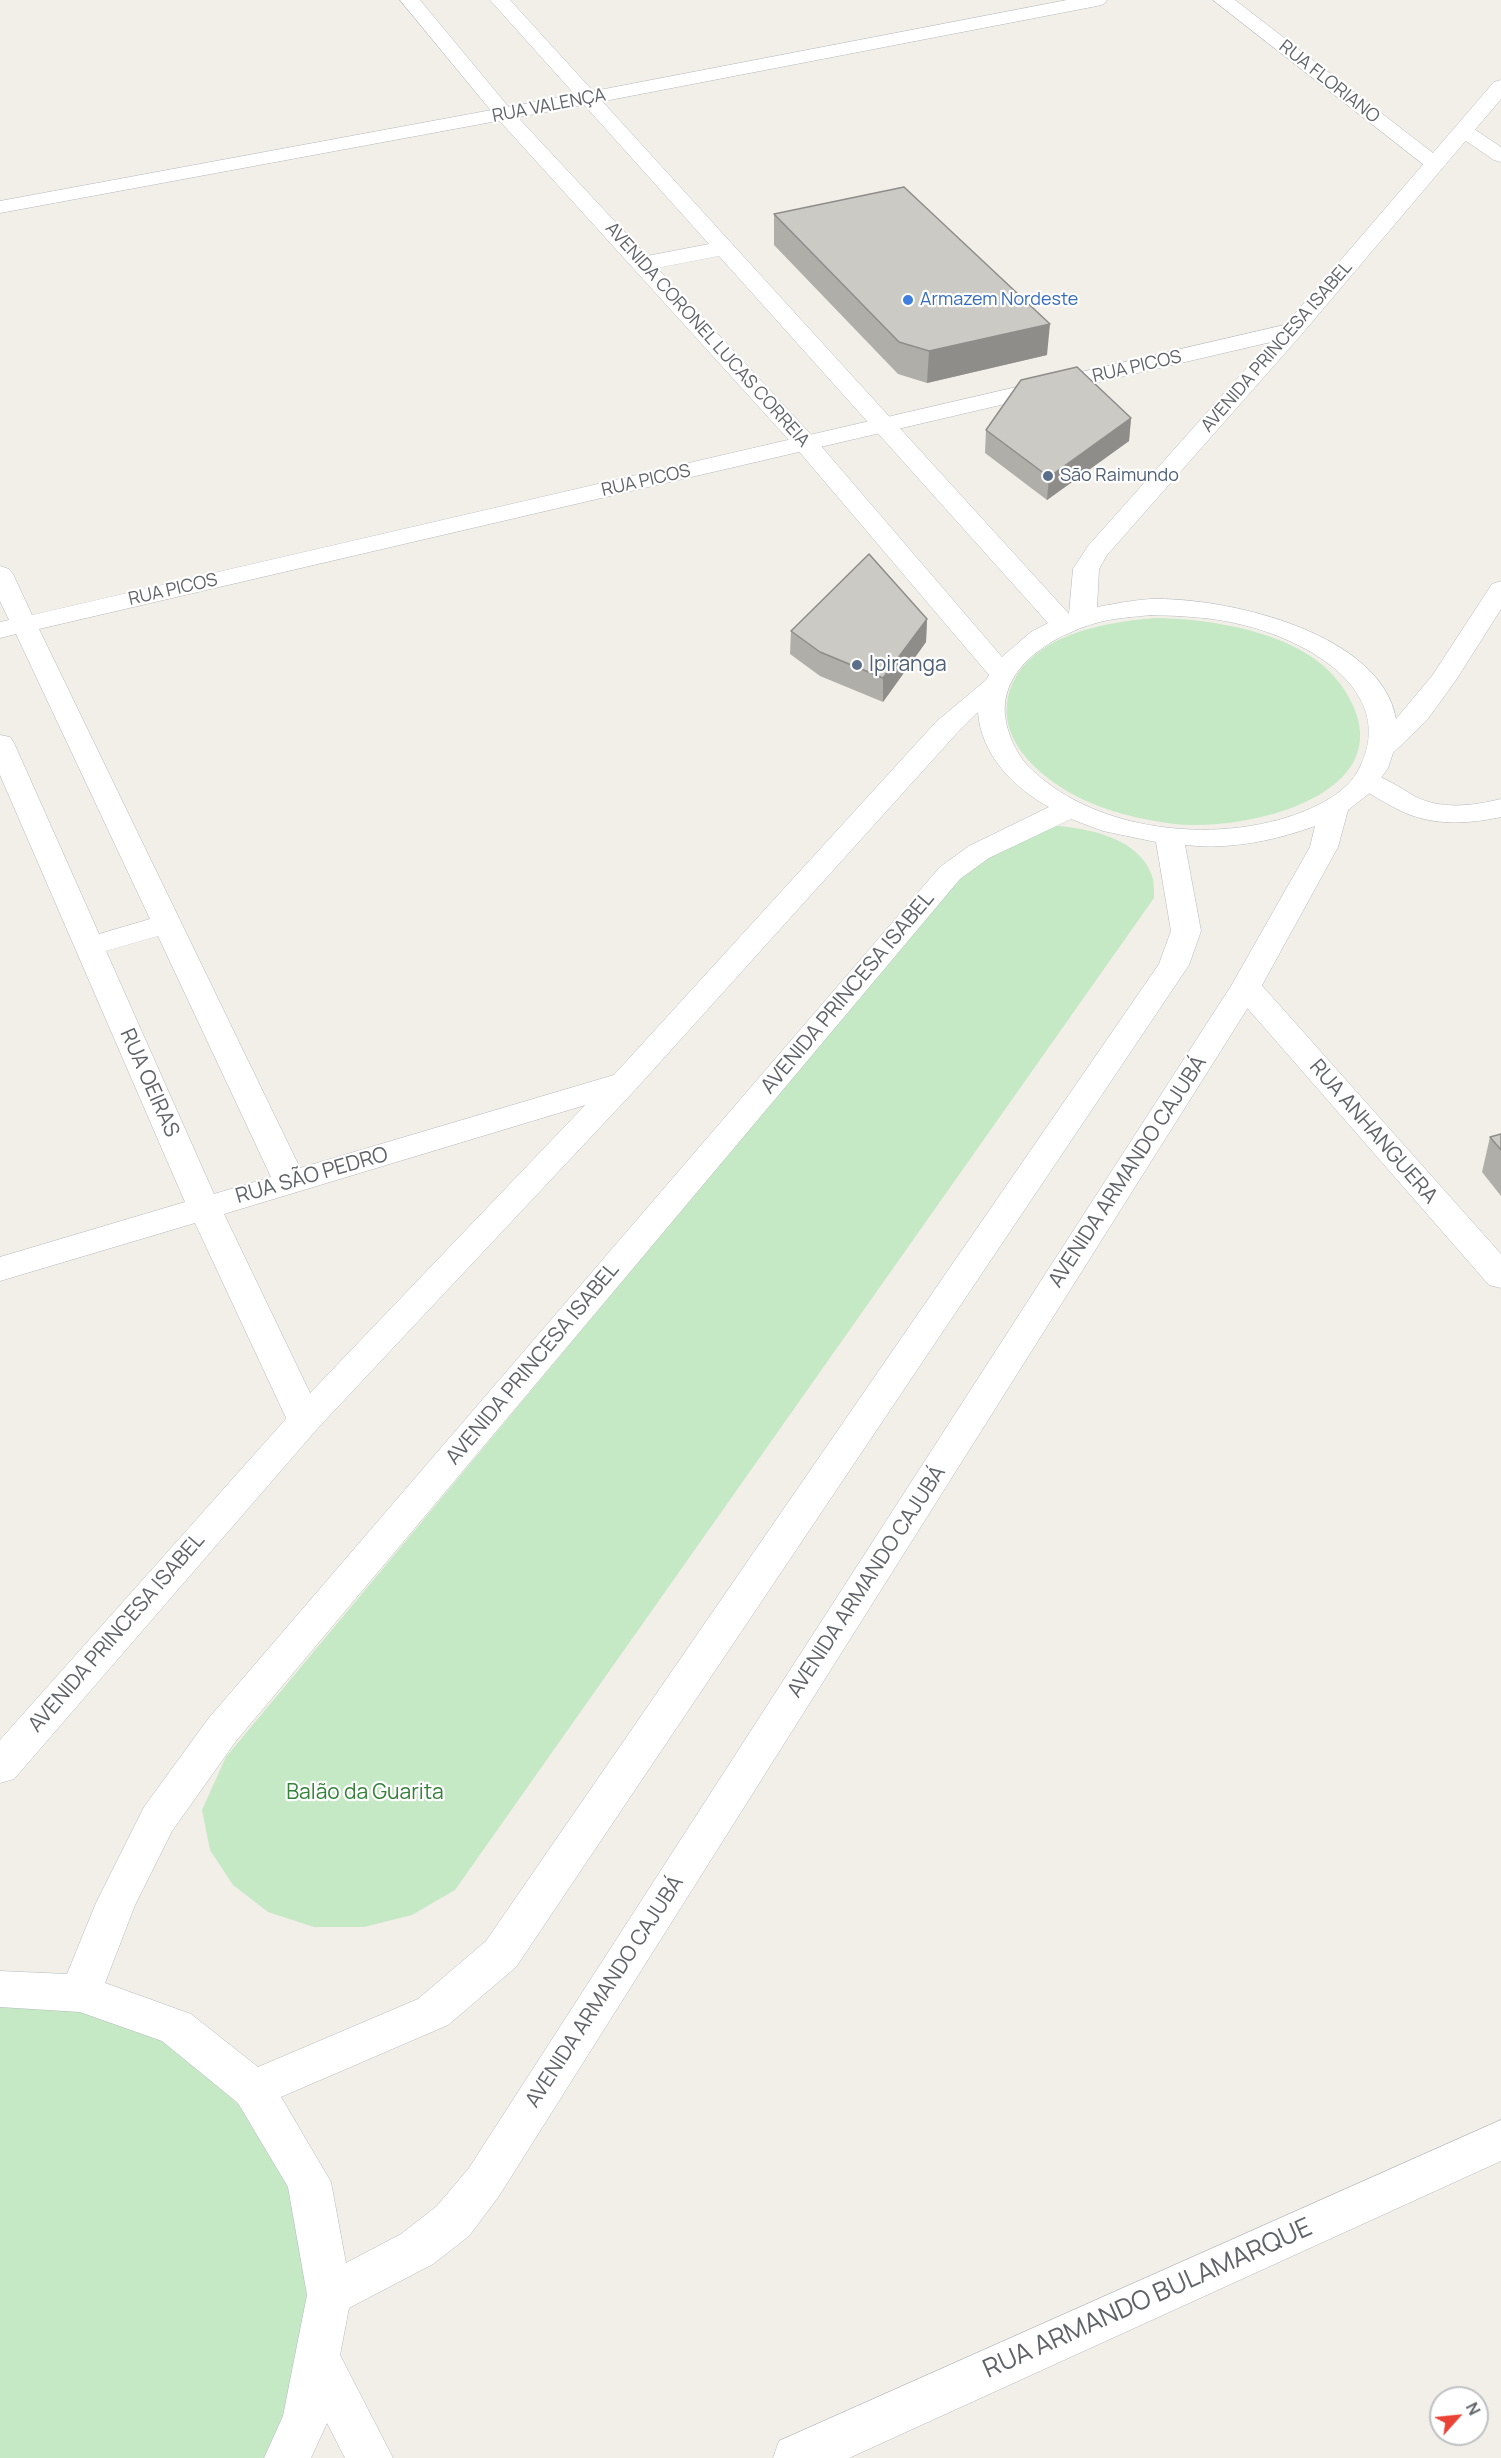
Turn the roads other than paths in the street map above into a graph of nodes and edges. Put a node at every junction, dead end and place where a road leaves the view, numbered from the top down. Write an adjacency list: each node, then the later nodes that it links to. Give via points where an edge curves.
1 (410, 0): 7 (street, AVENIDA CORONEL LUCAS CORREIA)
2 (500, 0): 6 (street)
3 (1097, 0): 6 (street, RUA VALENÇA)
4 (1223, 0): 10 (street, RUA FLORIANO)
5 (1501, 86): 8 (street, AVENIDA PRINCESA ISABEL)
6 (589, 98): 7 (street, RUA VALENÇA); 12 (street)
7 (504, 114): 11 (street, RUA VALENÇA); 13 (street, AVENIDA CORONEL LUCAS CORREIA)
8 (1464, 131): 9 (street); 10 (street, AVENIDA PRINCESA ISABEL)
9 (1501, 156)
10 (1435, 164): 14 (street, AVENIDA PRINCESA ISABEL)
11 (0, 207)
12 (724, 248): 13 (street); 15 (street)
13 (642, 264): 16 (street, AVENIDA CORONEL LUCAS CORREIA)
14 (1293, 330): 15 (street, RUA PICOS); 19 (street, AVENIDA PRINCESA ISABEL, via 1097,551 1086,569)
15 (885, 426): 16 (street, RUA PICOS); 19 (street)
16 (806, 444): 20 (street, RUA PICOS); 21 (street, AVENIDA CORONEL LUCAS CORREIA)
17 (0, 574): 20 (street)
18 (1501, 589): 23 (street, via 1443,680 1417,714)
19 (1073, 622): 21 (street, AVENIDA PRINCESA ISABEL, via 1026,645); 23 (street, via 1150,607 1199,609 1279,627 1309,640 1356,674 1382,715)
20 (12, 627): 29 (street)
21 (996, 687): 26 (street, via 992,726 1001,749 1018,771); 32 (street, AVENIDA PRINCESA ISABEL, via 946,728)
22 (0, 743): 30 (street, RUA OEIRAS)
23 (1382, 749): 24 (street)
24 (1368, 781): 25 (street); 27 (street, via 1418,808 1482,813)
25 (1335, 807): 28 (street, via 1290,826 1252,835); 31 (street, AVENIDA ARMANDO CAJUBÁ, via 1324,847)
26 (1071, 808): 28 (street, via 1126,827); 40 (street, AVENIDA PRINCESA ISABEL, via 979,852 950,873 222,1730 158,1819 116,1903)
27 (1501, 808)
28 (1169, 836): 41 (street, via 1186,931 1174,965 501,1954 433,2012)
29 (166, 924): 30 (street); 33 (street)
30 (89, 946): 34 (street, RUA OEIRAS)
31 (1246, 987): 36 (street, RUA ANHANGUERA); 43 (street, AVENIDA ARMANDO CAJUBÁ, via 484,2182 453,2221 417,2249)
32 (624, 1083): 33 (street, RUA SÃO PEDRO); 37 (street, AVENIDA PRINCESA ISABEL)
33 (290, 1182): 34 (street, RUA SÃO PEDRO)
34 (204, 1207): 35 (street, RUA SÃO PEDRO); 37 (street, RUA OEIRAS)
35 (0, 1269)
36 (1501, 1276)
37 (304, 1420): 38 (street, AVENIDA PRINCESA ISABEL)
38 (0, 1767)
39 (0, 1989): 40 (street)
40 (80, 1993): 41 (street, via 176,2028)
41 (253, 2088): 43 (street, via 309,2182)
42 (1501, 2140): 47 (street, RUA ARMANDO BULAMARQUE)
43 (328, 2295): 44 (street)
44 (317, 2357): 45 (street, via 305,2420); 46 (street)
45 (287, 2458)
46 (370, 2458)
47 (796, 2458)

